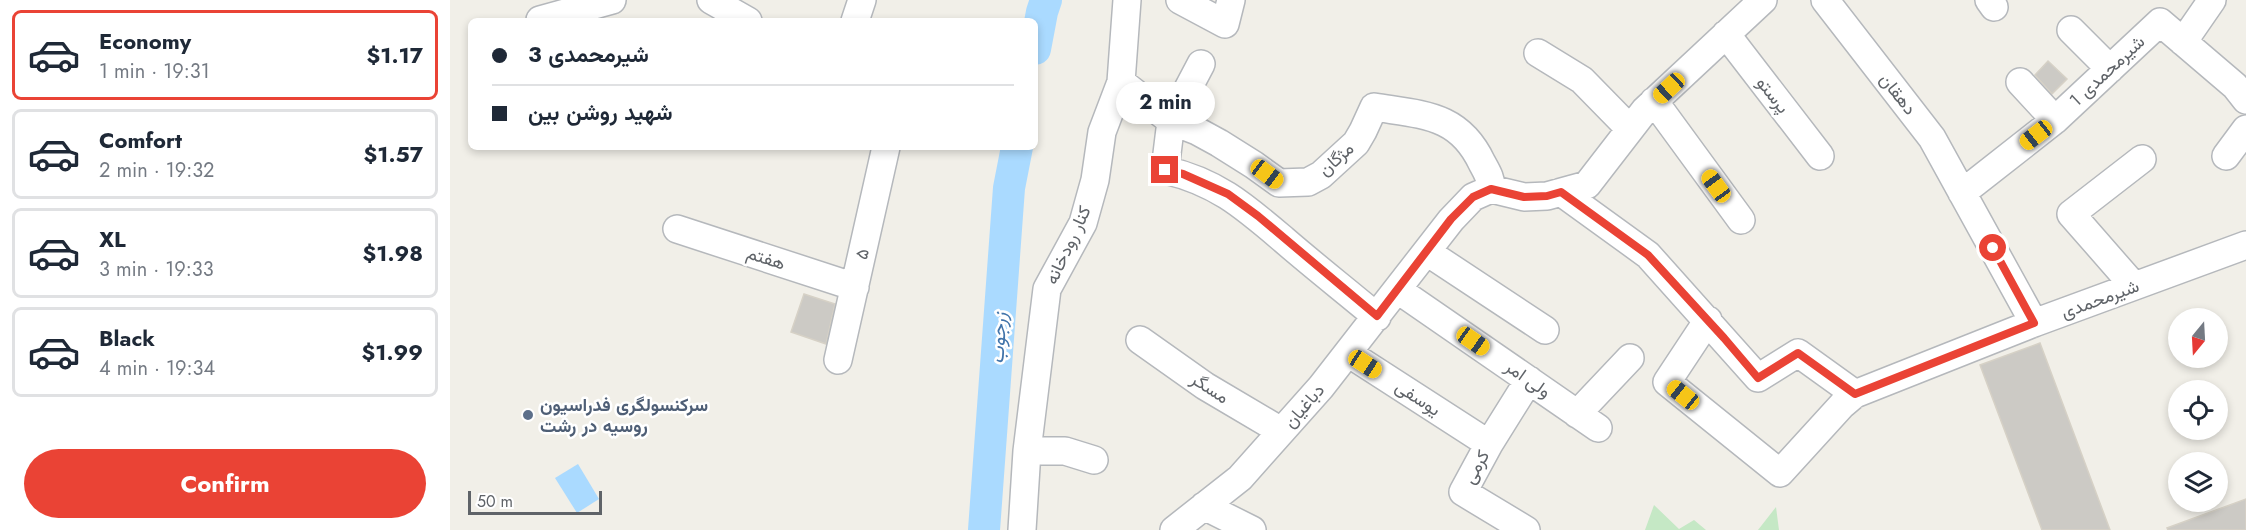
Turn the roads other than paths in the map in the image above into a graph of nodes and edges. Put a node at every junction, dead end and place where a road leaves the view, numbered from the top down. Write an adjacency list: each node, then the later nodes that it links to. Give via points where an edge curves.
1 (612, 0): 10 (street)
2 (711, 0): 12 (street)
3 (862, 0): 13 (street)
4 (1127, 0): 20 (street, کنار رودخانه)
5 (1180, 0): 6 (street, via 1225,24)
6 (1231, 0)
7 (1763, 0): 15 (street)
8 (1825, 0): 35 (street, دهقان, via 1932,138)
9 (2212, 0): 16 (street)
10 (572, 6): 11 (street)
11 (545, 18)
12 (743, 18)
13 (856, 18)
14 (2071, 30): 19 (street)
15 (1726, 34): 23 (street); 29 (street, پرستو)
16 (2183, 42): 19 (street, شیرمحمدی 1, via 2160,22); 22 (street, شیرمحمدی 1)
17 (1538, 53): 26 (street, via 1582,80)
18 (1201, 64): 25 (street)
19 (2110, 69): 24 (street, شیرمحمدی 1)
20 (1120, 82): 25 (street); 56 (street, کنار رودخانه, via 1102,132 1083,223 1047,289)
21 (2020, 82): 24 (street)
22 (2246, 100)
23 (1654, 101): 26 (street); 36 (street)
24 (2055, 120): 35 (street, شیرمحمدی 1)
25 (1171, 122): 32 (street, via 1219,143); 38 (street, via 1165,170 1228,194)
26 (1630, 129): 34 (street, via 1587,184)
27 (2246, 129): 30 (street)
28 (885, 150): 42 (street, ۵)
29 (1820, 156)
30 (2226, 156)
31 (2142, 159): 41 (street, via 2071,214)
32 (1279, 183): 33 (street, مژگان, via 1308,182 1321,175 1356,143 1374,107 1424,115 1456,127 1476,149 1492,183); 38 (street, via 1277,206)
33 (1491, 189): 34 (street, via 1524,197); 40 (street, دباغیان, via 1473,197)
34 (1561, 192): 45 (street, via 1648,255)
35 (1962, 193): 46 (street, دهقان)
36 (1741, 220)
37 (677, 229): 42 (street, هفتم)
38 (1285, 241): 44 (street)
39 (2246, 245): 41 (street, شیرمحمدی)
40 (1427, 252): 43 (street, دباغیان); 47 (street)
41 (2134, 286): 46 (street, شیرمحمدی)
42 (855, 287): 51 (street, ۵)
43 (1398, 290): 44 (street, دباغیان); 52 (street, ولی امر)
44 (1377, 316): 49 (street, دباغیان)
45 (1708, 320): 53 (street, via 1758,378 1798,353); 53 (street, شیرمحمدی, via 1667,382 1780,473)
46 (2034, 323): 53 (street, شیرمحمدی)
47 (1545, 330)
48 (1140, 340): 54 (street, مسگر, via 1205,386)
49 (1348, 353): 54 (street, دباغیان); 55 (street, یوسفی)
50 (1630, 358): 52 (street, ولی امر, via 1588,421)
51 (838, 360)
52 (1529, 380): 55 (street, کرمی)
53 (1855, 394)
54 (1281, 431): 58 (street, دباغیان, via 1240,478)
55 (1489, 444): 62 (street, کرمی, via 1463,492)
56 (1028, 451): 57 (street, via 1065,451); 59 (street, کنار رودخانه)
57 (1094, 460)
58 (1204, 506): 60 (street, دباغیان); 61 (street)
59 (1022, 530)
60 (1174, 530)
61 (1252, 530)
62 (1526, 530)

